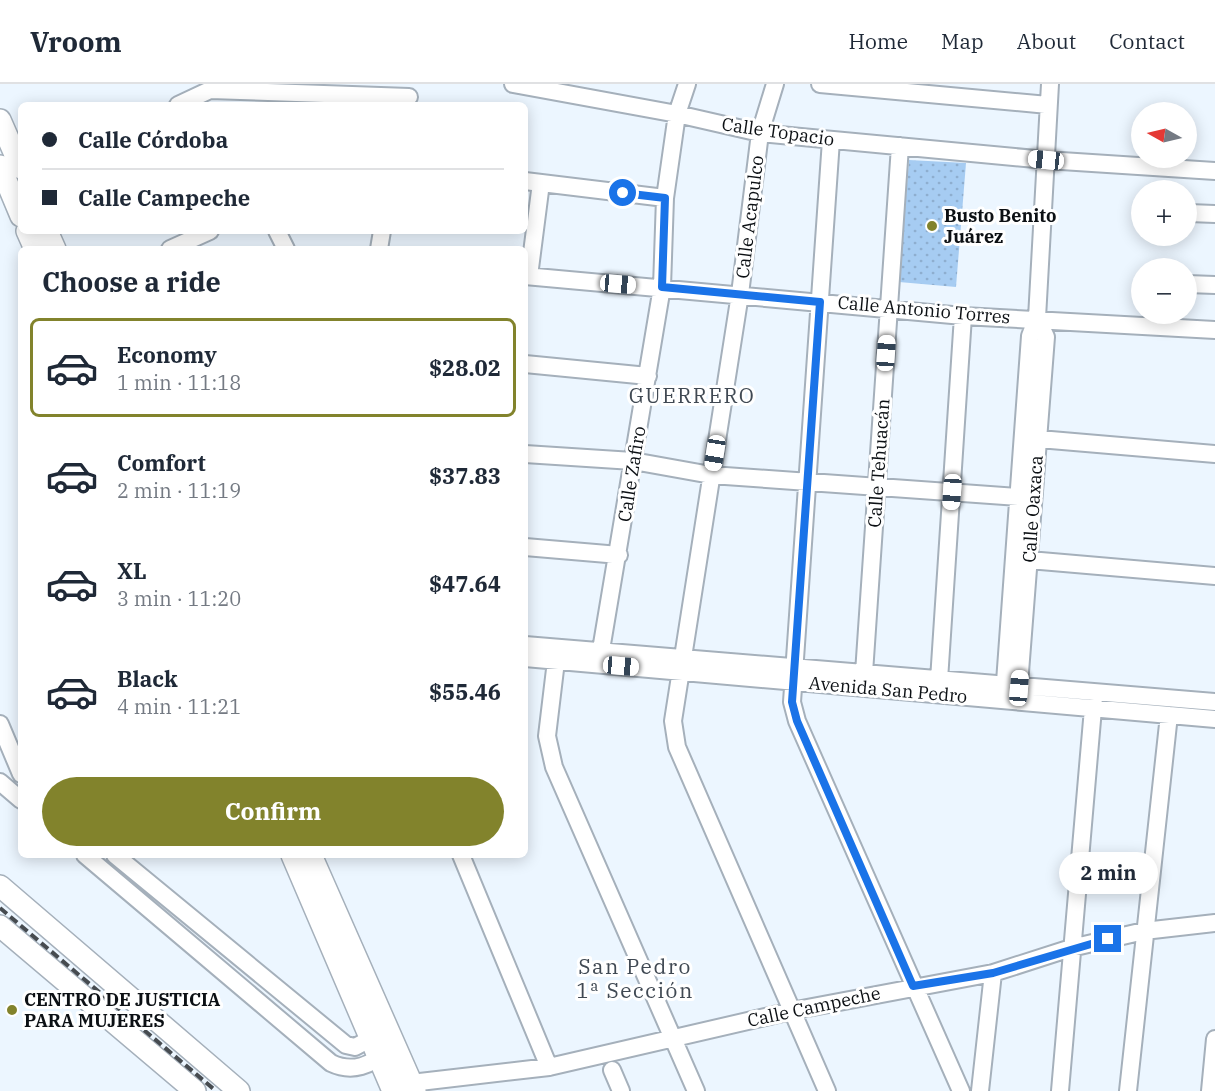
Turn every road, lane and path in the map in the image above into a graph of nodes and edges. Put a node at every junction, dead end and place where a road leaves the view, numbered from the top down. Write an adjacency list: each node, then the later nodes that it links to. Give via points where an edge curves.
1 (513, 84): 6 (street, Calle Topacio)
2 (687, 84): 11 (street, Calle Zafiro)
3 (775, 84): 13 (street, Calle Acapulco)
4 (820, 84): 10 (street)
5 (1050, 84): 10 (street, Calle Oaxaca)
6 (543, 87): 11 (street, Calle Topacio)
7 (212, 93): 8 (street); 9 (street)
8 (409, 95)
9 (186, 102)
10 (1048, 105): 16 (street, Calle Oaxaca)
11 (677, 114): 13 (street, Calle Topacio); 21 (street, Calle Zafiro)
12 (0, 120): 17 (main road)
13 (760, 133): 14 (street, Calle Topacio); 32 (street, Calle Acapulco)
14 (831, 140): 15 (street, Calle Topacio); 33 (street)
15 (900, 146): 16 (street, Calle Topacio); 34 (street, Calle Tehuacán)
16 (1046, 160): 19 (street, Calle Topacio); 36 (street, Calle Oaxaca)
17 (18, 161)
18 (0, 166): 22 (main road)
19 (1215, 171)
20 (533, 182): 21 (street); 27 (street)
21 (665, 198): 31 (street, Calle Zafiro)
22 (18, 209)
23 (1197, 213): 24 (street)
24 (1215, 214)
25 (203, 234): 26 (street)
26 (177, 246)
27 (528, 260)
28 (528, 276): 31 (street, Calle Antonio Torres)
29 (1197, 284): 30 (street)
30 (1215, 285)
31 (662, 287): 32 (street, Calle Antonio Torres); 39 (street, Calle Zafiro)
32 (740, 294): 33 (street, Calle Antonio Torres); 45 (street, Calle Acapulco)
33 (820, 302): 34 (street, Calle Antonio Torres); 46 (street)
34 (890, 309): 35 (street, Calle Antonio Torres); 47 (street, Calle Tehuacán)
35 (963, 316): 36 (street, Calle Antonio Torres); 48 (street)
36 (1037, 318): 37 (street, Calle Antonio Torres); 40 (street, Calle Oaxaca, via 1046,337); 43 (street, Calle Oaxaca, via 1030,336)
37 (1215, 330)
38 (528, 364): 39 (street)
39 (648, 376): 44 (street, Calle Zafiro)
40 (1039, 439): 42 (street); 43 (street, Calle Oaxaca)
41 (528, 454): 44 (street)
42 (1215, 454)
43 (1029, 457): 49 (street, Calle Oaxaca); 52 (street, Calle Oaxaca)
44 (633, 461): 45 (street); 51 (street, Calle Zafiro)
45 (711, 476): 46 (street); 58 (street, Calle Acapulco)
46 (809, 482): 47 (street); 60 (street)
47 (877, 487): 48 (street); 59 (street, Calle Tehuacán)
48 (952, 492): 49 (street); 61 (street)
49 (1019, 497): 62 (street, Calle Oaxaca)
50 (528, 547): 51 (street)
51 (619, 555): 55 (street, Calle Zafiro)
52 (1029, 560): 53 (street); 62 (street, Calle Oaxaca)
53 (1215, 576)
54 (528, 645): 55 (street, Avenida San Pedro)
55 (601, 650): 58 (street, Avenida San Pedro)
56 (528, 658): 57 (street, Avenida San Pedro)
57 (556, 660): 58 (street, Avenida San Pedro); 86 (street, via 547,736 554,767)
58 (680, 664): 60 (street, Avenida San Pedro); 85 (street, Calle Acapulco, via 673,721 677,747)
59 (864, 673): 60 (street, Avenida San Pedro); 61 (street, Avenida San Pedro)
60 (792, 674): 62 (street, Avenida San Pedro); 84 (street, via 797,721)
61 (939, 680): 62 (street, Avenida San Pedro)
62 (1011, 694): 63 (street, Avenida San Pedro)
63 (1093, 701): 64 (street, Avenida San Pedro); 65 (street, Avenida San Pedro); 82 (street)
64 (1215, 702)
65 (1169, 715): 66 (street, Avenida San Pedro); 81 (street)
66 (1215, 719)
67 (0, 724): 68 (street)
68 (18, 767)
69 (0, 782): 70 (street)
70 (18, 793)
71 (88, 858): 78 (street)
72 (119, 858): 77 (street)
73 (293, 858): 91 (main road)
74 (312, 858): 88 (main road)
75 (462, 858): 89 (street)
76 (0, 886): 93 (main road)
77 (166, 897): 78 (street); 91 (street, via 346,1046 361,1046)
78 (152, 913): 91 (street, via 331,1063 344,1069)
79 (1215, 923): 81 (street, Calle Campeche)
80 (0, 926): 92 (main road)
81 (1144, 931): 82 (street, Calle Campeche); 100 (street)
82 (1071, 948): 83 (street, Calle Campeche); 99 (street)
83 (993, 973): 84 (street, Calle Campeche); 98 (street)
84 (913, 986): 85 (street, Calle Campeche); 97 (street)
85 (791, 1011): 86 (street, Calle Campeche); 96 (street, Calle Acapulco)
86 (671, 1037): 89 (street, Calle Campeche); 95 (street)
87 (1215, 1039): 101 (street)
88 (391, 1040): 91 (main road); 91 (street)
89 (549, 1067): 91 (street, Calle Campeche)
90 (612, 1070): 94 (street)
91 (387, 1072)
92 (195, 1091)
93 (239, 1091)
94 (621, 1091)
95 (696, 1091)
96 (827, 1091)
97 (961, 1091)
98 (980, 1091)
99 (1060, 1091)
100 (1128, 1091)
101 (1210, 1091)

